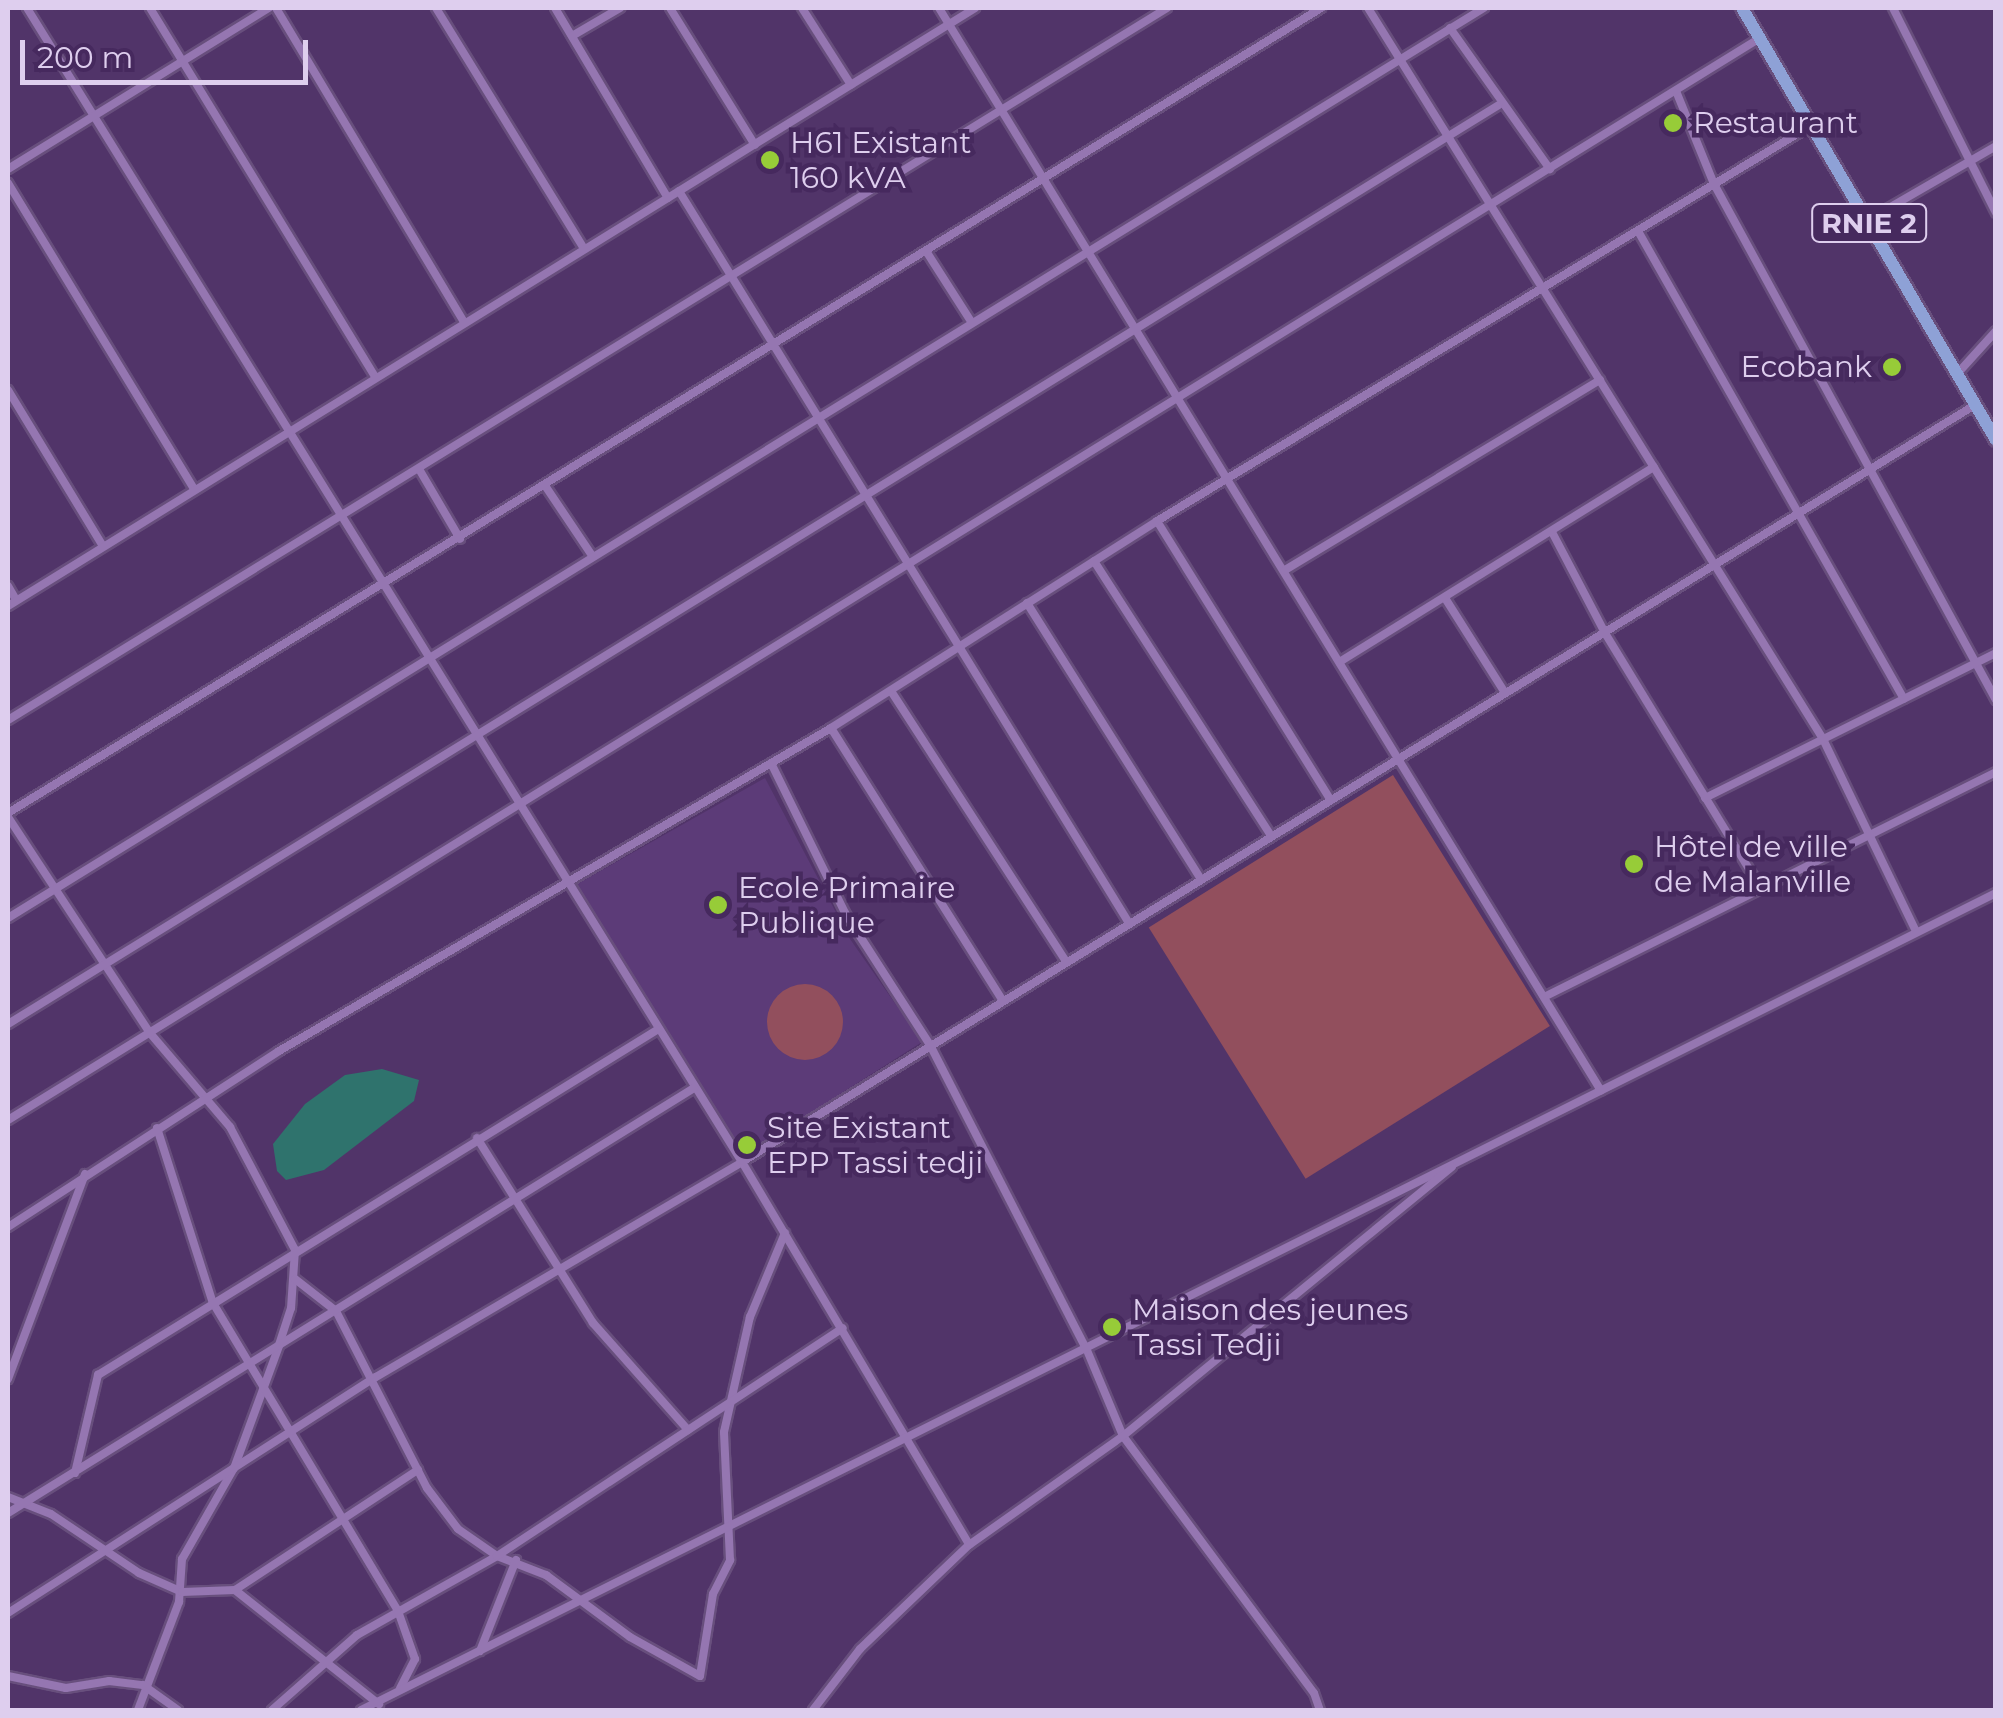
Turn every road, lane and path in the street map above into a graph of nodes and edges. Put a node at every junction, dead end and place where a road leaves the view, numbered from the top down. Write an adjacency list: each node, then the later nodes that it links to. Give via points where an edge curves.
1 (26, 8): 27 (street)
2 (150, 8): 21 (street)
3 (272, 8): 21 (street); 49 (street)
4 (436, 8): 44 (street)
5 (554, 8): 19 (street)
6 (620, 8): 19 (street)
7 (670, 8): 30 (street)
8 (802, 8): 23 (street)
9 (939, 8): 17 (street)
10 (975, 8): 17 (street)
11 (1167, 8): 26 (street)
12 (1321, 8): 35 (street)
13 (1368, 8): 22 (street)
14 (1484, 8): 18 (street)
15 (1742, 8): 20 (main road, RNIE 2 / RNIE 2)
16 (1893, 8): 32 (street)
17 (948, 24): 23 (street); 26 (street)
18 (1450, 28): 22 (street); 25 (street)
19 (572, 36): 39 (street)
20 (1760, 38): 24 (street); 28 (main road, RNIE 2 / RNIE 2)
21 (182, 60): 27 (street); 55 (street)
22 (1400, 60): 29 (street); 46 (street)
23 (852, 86): 30 (street)
24 (1676, 91): 34 (street); 37 (street)
25 (1499, 105): 29 (street); 34 (street)
26 (1001, 108): 35 (street); 47 (street)
27 (93, 116): 33 (street); 61 (street)
28 (1812, 126): 37 (street); 42 (main road, RNIE 2 / RNIE 2)
29 (1449, 135): 40 (street); 51 (street)
30 (755, 144): 38 (street)
31 (1996, 146): 32 (street)
32 (1973, 159): 41 (street); 42 (street)
33 (8, 168)
34 (1550, 169): 40 (street)
35 (1044, 179): 45 (street); 46 (street)
36 (8, 184): 68 (street)
37 (1714, 184): 43 (street); 65 (street)
38 (679, 191): 39 (street); 47 (street)
39 (668, 198): 44 (street)
40 (1491, 206): 48 (street); 58 (street)
41 (1996, 212)
42 (1868, 220): 54 (main road, RNIE 2 / RNIE 2)
43 (1638, 231): 48 (street); 70 (street)
44 (584, 249): 49 (street)
45 (926, 251): 50 (street); 53 (street)
46 (1089, 252): 50 (street); 51 (street)
47 (731, 276): 53 (street); 64 (street)
48 (1544, 289): 56 (street); 66 (street)
49 (464, 322): 55 (street)
50 (972, 323): 60 (street)
51 (1138, 329): 58 (street); 69 (street)
52 (1996, 330): 54 (street)
53 (772, 344): 60 (street); 67 (street)
54 (1957, 374): 59 (main road, RNIE 2 / RNIE 2)
55 (375, 376): 61 (street)
56 (1600, 380): 63 (street); 80 (street)
57 (8, 390): 75 (street)
58 (1179, 397): 66 (street); 79 (street)
59 (1976, 406): 62 (main road, RNIE 2 / RNIE 2); 65 (street)
60 (818, 418): 69 (street); 76 (street)
61 (287, 431): 68 (street); 71 (street)
62 (1996, 440)
63 (1654, 467): 73 (street); 78 (street)
64 (419, 469): 71 (street); 74 (street)
65 (1873, 469): 70 (street); 91 (street)
66 (1228, 477): 72 (street); 80 (street)
67 (546, 487): 74 (street); 76 (street)
68 (194, 489): 75 (street)
69 (866, 495): 79 (street); 98 (street)
70 (1798, 514): 78 (street); 94 (street)
71 (338, 516): 82 (street); 96 (street)
72 (1157, 521): 77 (street); 104 (street)
73 (1552, 532): 83 (street); 86 (street)
74 (460, 539): 82 (street)
75 (103, 546): 84 (street)
76 (593, 557): 89 (street)
77 (1094, 561): 85 (street); 108 (street)
78 (1714, 564): 86 (street); 99 (street)
79 (907, 566): 87 (street); 105 (street)
80 (1285, 570): 90 (street)
81 (8, 586): 84 (street)
82 (382, 587): 89 (street); 106 (street)
83 (1445, 598): 90 (street); 93 (street)
84 (12, 603)
85 (1026, 603): 87 (street); 109 (street)
86 (1604, 633): 93 (street); 103 (street)
87 (959, 648): 92 (street); 115 (street)
88 (1996, 653): 91 (street)
89 (427, 660): 98 (street); 112 (street)
90 (1341, 661): 100 (street)
91 (1976, 663): 94 (street); 95 (street)
92 (890, 691): 97 (street); 117 (street)
93 (1505, 694): 100 (street)
94 (1904, 699): 99 (street)
95 (1996, 700)
96 (8, 720)
97 (830, 728): 101 (street); 120 (street)
98 (475, 737): 105 (street); 118 (street)
99 (1823, 739): 103 (street); 107 (street)
100 (1400, 758): 104 (street); 119 (street)
101 (771, 763): 110 (street); 124 (street, via 853,928)
102 (1996, 772): 107 (street)
103 (1705, 798): 111 (street)
104 (1332, 800): 108 (street)
105 (518, 808): 110 (street); 123 (street)
106 (8, 815): 112 (street)
107 (1869, 835): 111 (street); 116 (street)
108 (1271, 836): 109 (street)
109 (1201, 879): 115 (street)
110 (566, 885): 122 (street); 127 (street)
111 (1762, 888): 119 (street)
112 (54, 890): 114 (street); 118 (street)
113 (1996, 893): 116 (street)
114 (8, 918)
115 (1129, 923): 117 (street)
116 (1916, 931): 126 (street)
117 (1066, 962): 120 (street)
118 (105, 965): 121 (street); 123 (street)
119 (1544, 997): 126 (street)
120 (1002, 1000): 124 (street)
121 (8, 1024)
122 (656, 1030): 125 (street); 130 (street)
123 (149, 1032): 127 (street); 128 (street)
124 (930, 1045): 132 (street); 144 (street)
125 (694, 1088): 132 (street); 134 (street)
126 (1601, 1091): 131 (street)
127 (207, 1098): 129 (street); 137 (street, via 230,1126)
128 (8, 1120)
129 (156, 1128): 133 (street); 140 (street)
130 (476, 1138): 134 (street); 137 (street)
131 (1468, 1156): 144 (street); 153 (street)
132 (742, 1162): 136 (street); 138 (street)
133 (88, 1169): 135 (street); 147 (street)
134 (514, 1200): 138 (street); 141 (street)
135 (8, 1226)
136 (786, 1234): 142 (street); 149 (street, via 750,1316)
137 (295, 1250): 139 (street); 140 (street)
138 (557, 1270): 146 (street); 150 (street)
139 (295, 1279): 141 (street); 143 (street)
140 (213, 1303): 145 (street); 156 (street, via 98,1375)
141 (336, 1311): 143 (street); 146 (street)
142 (843, 1328): 149 (street); 152 (street)
143 (279, 1346): 145 (street); 148 (street)
144 (1086, 1348): 152 (street); 153 (street)
145 (247, 1366): 148 (street); 156 (street)
146 (376, 1377): 151 (street); 155 (street)
147 (8, 1380)
148 (263, 1392): 151 (street); 154 (street)
149 (732, 1401): 150 (street); 161 (street, via 724,1432)
150 (688, 1430): 164 (street)
151 (287, 1433): 154 (street); 160 (street)
152 (906, 1436): 161 (street); 162 (street)
153 (1123, 1436): 162 (street); 182 (street, via 1314,1693)
154 (234, 1468): 163 (street); 167 (street, via 182,1559)
155 (418, 1470): 160 (street); 164 (street, via 458,1529)
156 (76, 1473): 158 (street)
157 (8, 1497): 158 (street)
158 (24, 1503): 159 (street); 163 (street)
159 (8, 1514)
160 (341, 1518): 166 (street); 169 (street)
161 (730, 1525): 168 (street); 168 (street, via 729,1571 713,1594 700,1676)
162 (970, 1544): 181 (street, via 860,1649)
163 (106, 1550): 167 (street); 170 (street)
164 (497, 1556): 165 (street); 169 (street)
165 (516, 1560): 168 (street); 171 (street)
166 (236, 1590): 167 (street); 172 (street)
167 (182, 1592): 174 (street)
168 (579, 1601): 171 (street)
169 (398, 1611): 172 (street); 175 (street, via 415,1659 410,1678)
170 (8, 1612)
171 (480, 1650): 175 (street)
172 (324, 1661): 176 (street); 179 (street)
173 (8, 1676): 174 (street, via 66,1688 109,1681)
174 (143, 1685): 177 (street); 178 (street)
175 (388, 1697): 176 (street)
176 (380, 1706): 180 (street)
177 (138, 1710)
178 (178, 1710)
179 (272, 1710)
180 (361, 1710)
181 (813, 1710)
182 (1320, 1710)

